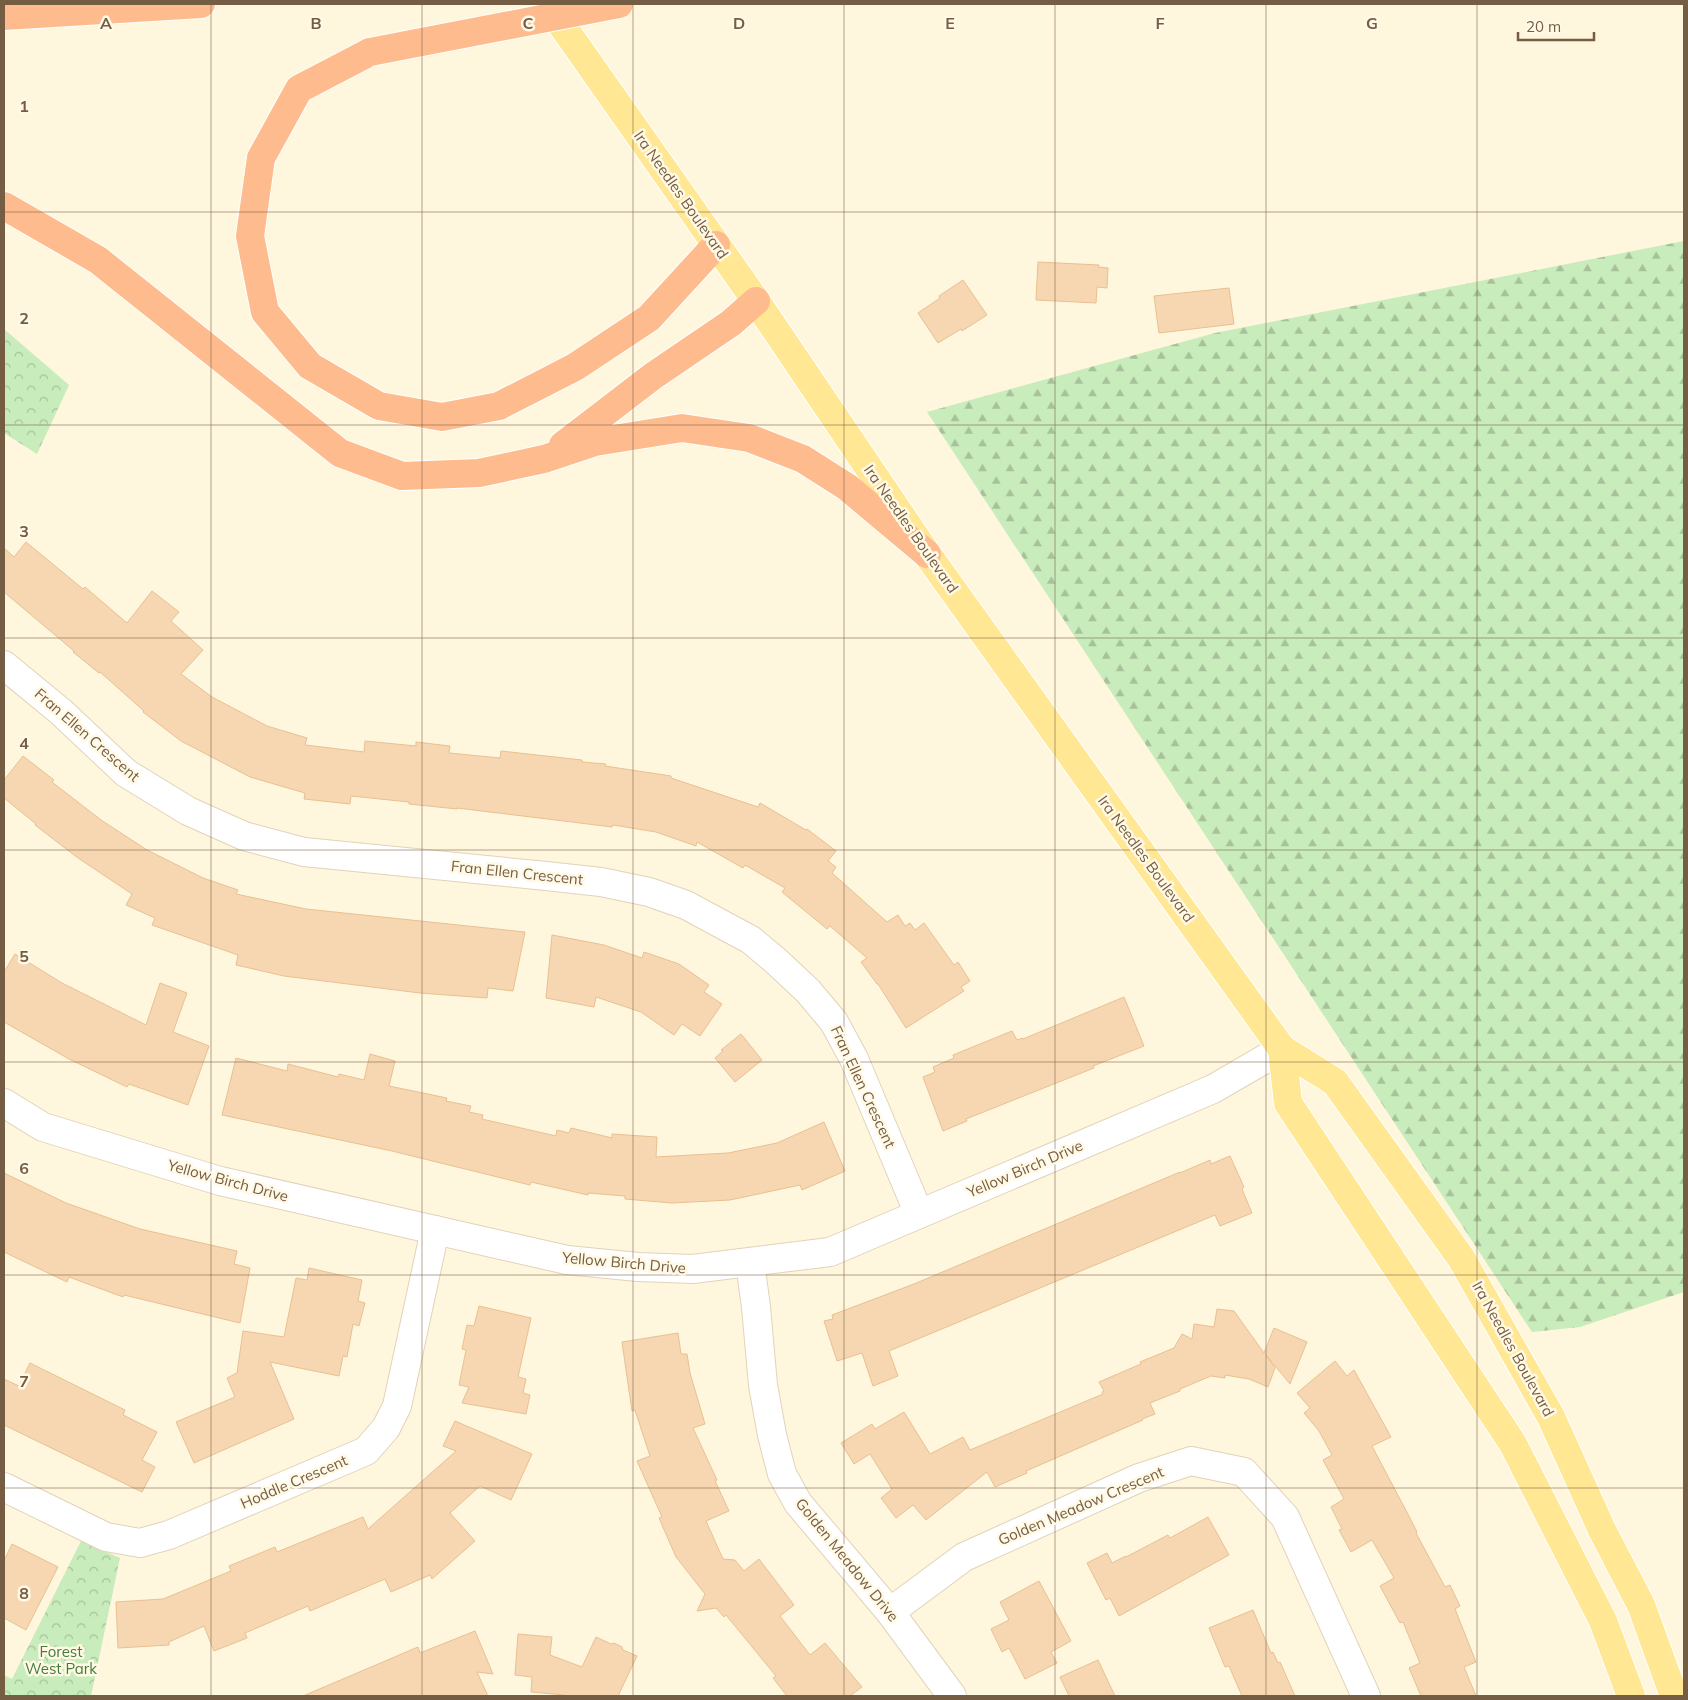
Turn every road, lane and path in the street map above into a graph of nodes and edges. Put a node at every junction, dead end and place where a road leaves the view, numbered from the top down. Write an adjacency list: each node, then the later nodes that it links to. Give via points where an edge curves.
1 (201, 4): 4 (highway)
2 (547, 4): 6 (main road, Ira Needles Boulevard)
3 (619, 4): 6 (highway, bridge, via 370,52 299,89 261,158 250,236 265,312 310,366 379,406 442,417 499,406 575,367 649,318)
4 (4, 16)
5 (4, 206): 8 (highway, via 98,260 340,453 402,476 479,473)
6 (716, 245): 7 (main road, Ira Needles Boulevard)
7 (756, 301): 8 (highway, via 732,323 653,376); 9 (main road, Ira Needles Boulevard)
8 (544, 459): 9 (highway, via 594,442 682,428 749,438 803,459 847,487)
9 (927, 554): 11 (main road, Ira Needles Boulevard)
10 (4, 665): 13 (street, Fran Ellen Crescent, via 60,711 126,773 188,811 244,836 304,852 601,882 649,892 686,905 751,940 808,991 834,1022 854,1059)
11 (1282, 1049): 13 (street, Yellow Birch Drive, via 1213,1089); 20 (main road, Ira Needles Boulevard, via 1288,1103 1513,1444 1603,1621); 21 (main road, Ira Needles Boulevard, via 1335,1082 1461,1258 1551,1416 1602,1530 1641,1605)
12 (4, 1103): 14 (street, Yellow Birch Drive, via 42,1127 220,1181)
13 (919, 1214): 15 (street, Yellow Birch Drive, via 830,1252)
14 (436, 1230): 15 (street, Yellow Birch Drive, via 567,1260 638,1268 693,1269); 16 (street, Hoddle Crescent, via 397,1406 386,1428 366,1451 169,1535 140,1543 106,1536)
15 (750, 1263): 17 (street, Golden Meadow Drive, via 763,1385 782,1474 803,1509)
16 (4, 1486)
17 (890, 1612): 18 (street, Golden Meadow Drive); 19 (street, Golden Meadow Crescent, via 964,1557 1139,1478 1191,1460 1244,1472 1285,1517)
18 (952, 1696)
19 (1366, 1696)
20 (1631, 1696)
21 (1674, 1696)

